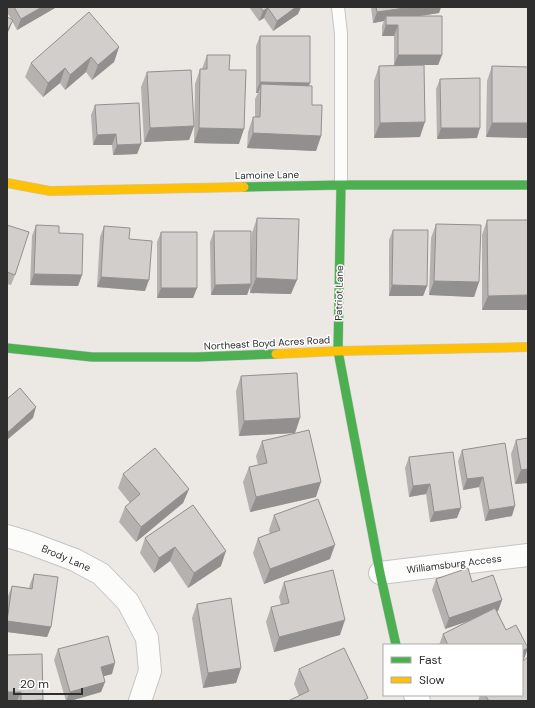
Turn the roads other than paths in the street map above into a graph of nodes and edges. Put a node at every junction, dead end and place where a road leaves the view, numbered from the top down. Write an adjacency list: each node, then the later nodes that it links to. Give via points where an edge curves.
1 (338, 7): 3 (lane, Patriot Lane, via 341,34)
2 (7, 183): 3 (street, Lamoine Lane, via 50,190)
3 (341, 185): 4 (street, Lamoine Lane); 7 (street, Patriot Lane)
4 (528, 185)
5 (528, 347): 7 (street, Northeast Boyd Acres Road)
6 (7, 348): 7 (street, Northeast Boyd Acres Road, via 92,357 197,357)
7 (338, 351): 10 (street, Patriot Lane)
8 (7, 536): 12 (street, Brody Lane, via 75,560 101,574 128,602 147,638 150,671)
9 (528, 555): 10 (street, Williamsburg Access)
10 (380, 573): 11 (street, Patriot Lane)
11 (396, 644)
12 (140, 701)

